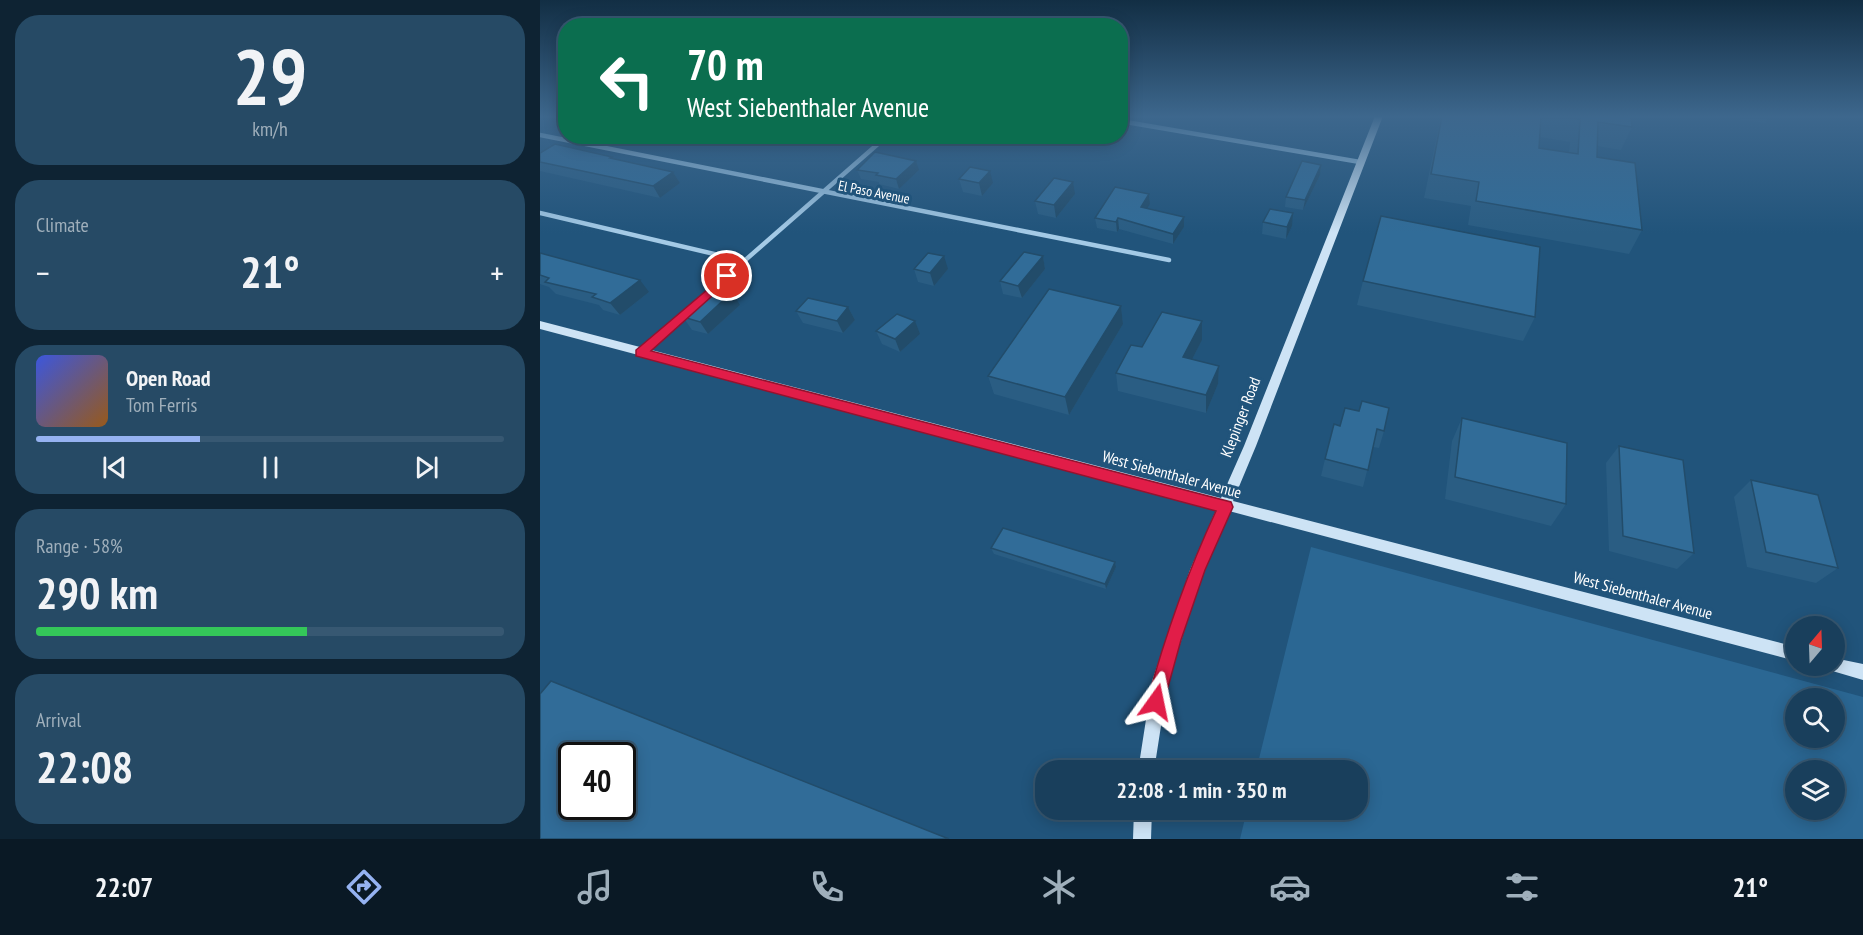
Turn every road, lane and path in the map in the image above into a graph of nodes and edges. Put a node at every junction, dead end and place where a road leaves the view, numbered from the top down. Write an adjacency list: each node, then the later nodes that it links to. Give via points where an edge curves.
1 (638, 155): 6 (street, El Paso Avenue)
2 (865, 155): 6 (street)
3 (1320, 155): 5 (street)
4 (1363, 155): 5 (main road, Klepinger Road)
5 (1360, 162): 12 (main road, Klepinger Road)
6 (821, 193): 8 (street); 9 (street, El Paso Avenue)
7 (540, 213): 8 (street)
8 (744, 261): 11 (street)
9 (1169, 261)
10 (540, 325): 11 (main road, West Siebenthaler Avenue)
11 (641, 353): 12 (main road, West Siebenthaler Avenue)
12 (1225, 507): 13 (main road, West Siebenthaler Avenue); 16 (main road, Klepinger Road, via 1172,640 1160,681)
13 (1785, 651)
14 (1845, 668): 15 (main road)
15 (1863, 672)
16 (1148, 760)
17 (1143, 820): 18 (main road)
18 (1142, 839)

